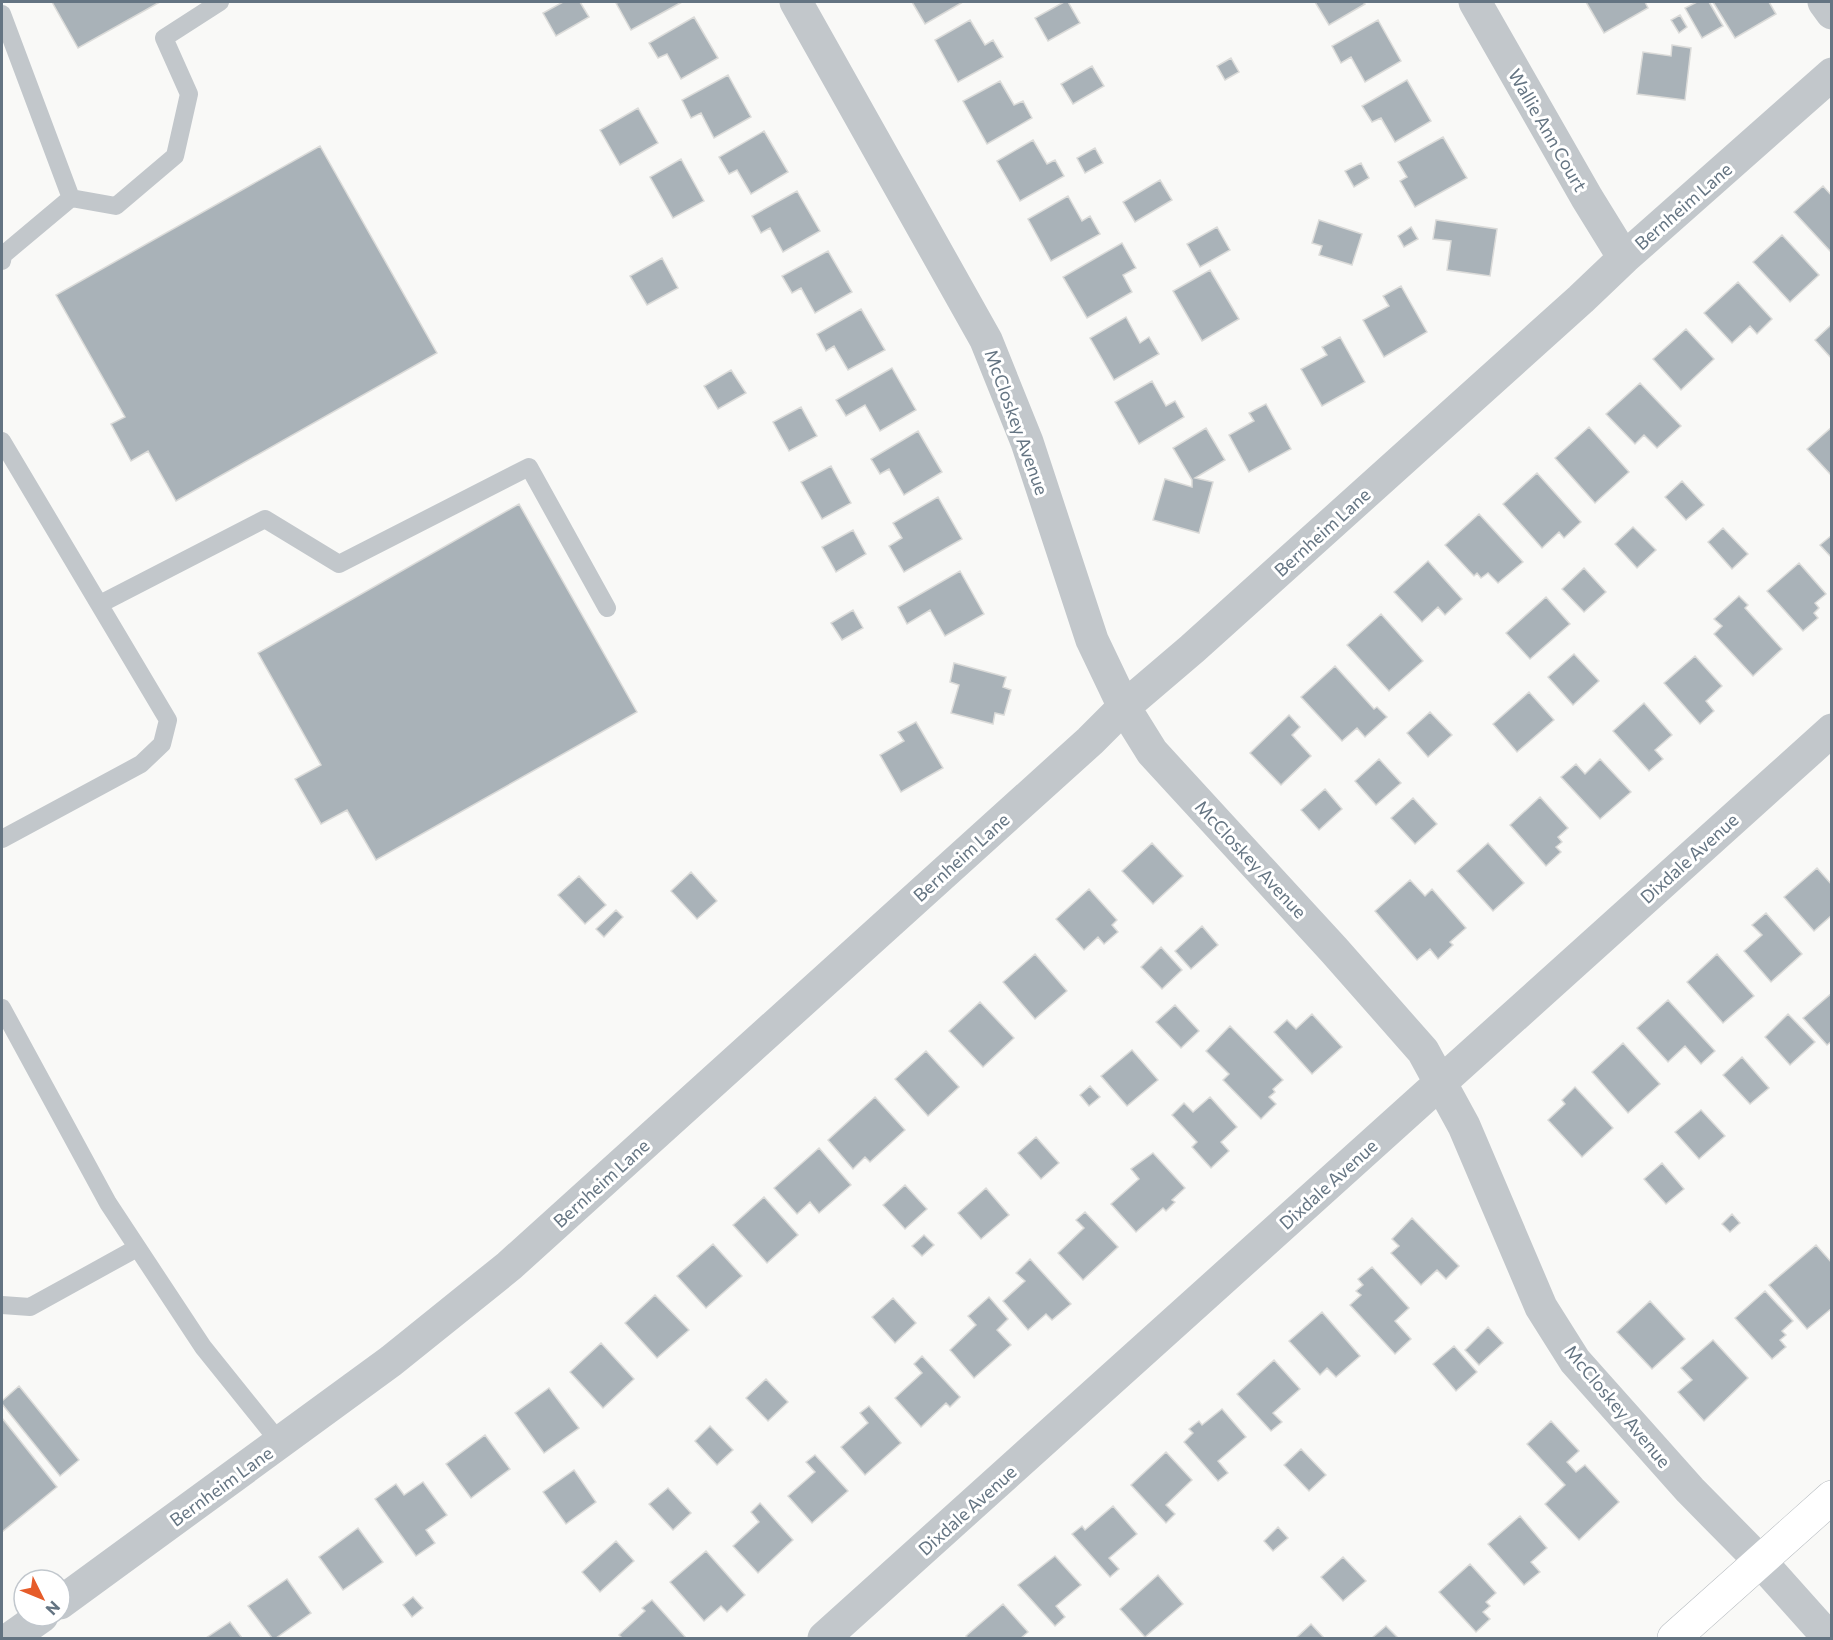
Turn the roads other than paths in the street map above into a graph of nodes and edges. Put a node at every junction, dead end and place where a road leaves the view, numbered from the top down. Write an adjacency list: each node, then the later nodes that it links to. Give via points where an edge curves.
1 (220, 2): 8 (lane, via 164,38 189,94 175,156 116,206)
2 (796, 2): 14 (street, McCloskey Avenue, via 986,340 1027,442 1092,640)
3 (1475, 2): 9 (street, Wallie Ann Court)
4 (1824, 2): 5 (street)
5 (1832, 13)
6 (2, 14): 8 (lane)
7 (1832, 74): 9 (street, Bernheim Lane)
8 (71, 198): 10 (lane, via 3,255)
9 (1624, 258): 14 (street, Bernheim Lane)
10 (2, 261)
11 (2, 441): 12 (lane)
12 (100, 604): 13 (lane, via 264,519 339,564 529,467); 16 (lane, via 168,720 162,744 141,764)
13 (607, 608)
14 (1124, 707): 18 (street, McCloskey Avenue, via 1152,752 1416,1043); 21 (street, Bernheim Lane, via 509,1266)
15 (1832, 730): 18 (street, Dixdale Avenue)
16 (2, 839)
17 (2, 1008): 19 (lane, via 108,1203)
18 (1441, 1082): 23 (street, McCloskey Avenue, via 1464,1126 1541,1307 1575,1361 1690,1490); 27 (street, Dixdale Avenue)
19 (137, 1248): 20 (lane, via 30,1307); 21 (lane, via 203,1347)
20 (2, 1305)
21 (280, 1444): 24 (street, Bernheim Lane)
22 (1832, 1497): 23 (main road)
23 (1760, 1561): 28 (main road); 29 (street, McCloskey Avenue)
24 (72, 1594)
25 (25, 1628): 26 (street)
26 (11, 1638)
27 (824, 1638)
28 (1674, 1638)
29 (1829, 1638)

